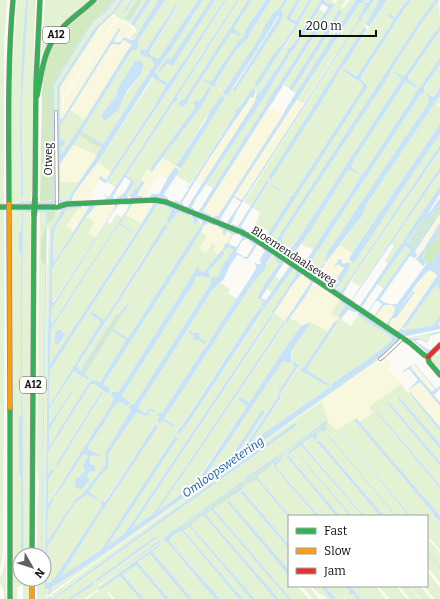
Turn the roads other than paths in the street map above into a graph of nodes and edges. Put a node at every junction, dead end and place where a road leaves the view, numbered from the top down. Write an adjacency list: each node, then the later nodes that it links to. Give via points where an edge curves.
1 (14, 0): 15 (main road, A12, bridge, via 9,71)
2 (40, 0): 4 (main road, A12)
3 (94, 0): 4 (main road, A12, via 63,26 51,42 44,59)
4 (35, 103): 13 (main road, A12, bridge)
5 (56, 112): 7 (street, Otweg)
6 (0, 207): 7 (main road, Bloemendaalseweg)
7 (54, 207): 8 (main road, Bloemendaalseweg, via 129,201 166,202 247,235)
8 (401, 337): 10 (main road, Bloemendaalseweg); 11 (street)
9 (440, 345): 10 (main road)
10 (428, 357): 12 (main road, Bloemendaalseweg)
11 (380, 359)
12 (440, 375)
13 (32, 547)
14 (32, 587): 16 (main road)
15 (10, 599)
16 (32, 599)

